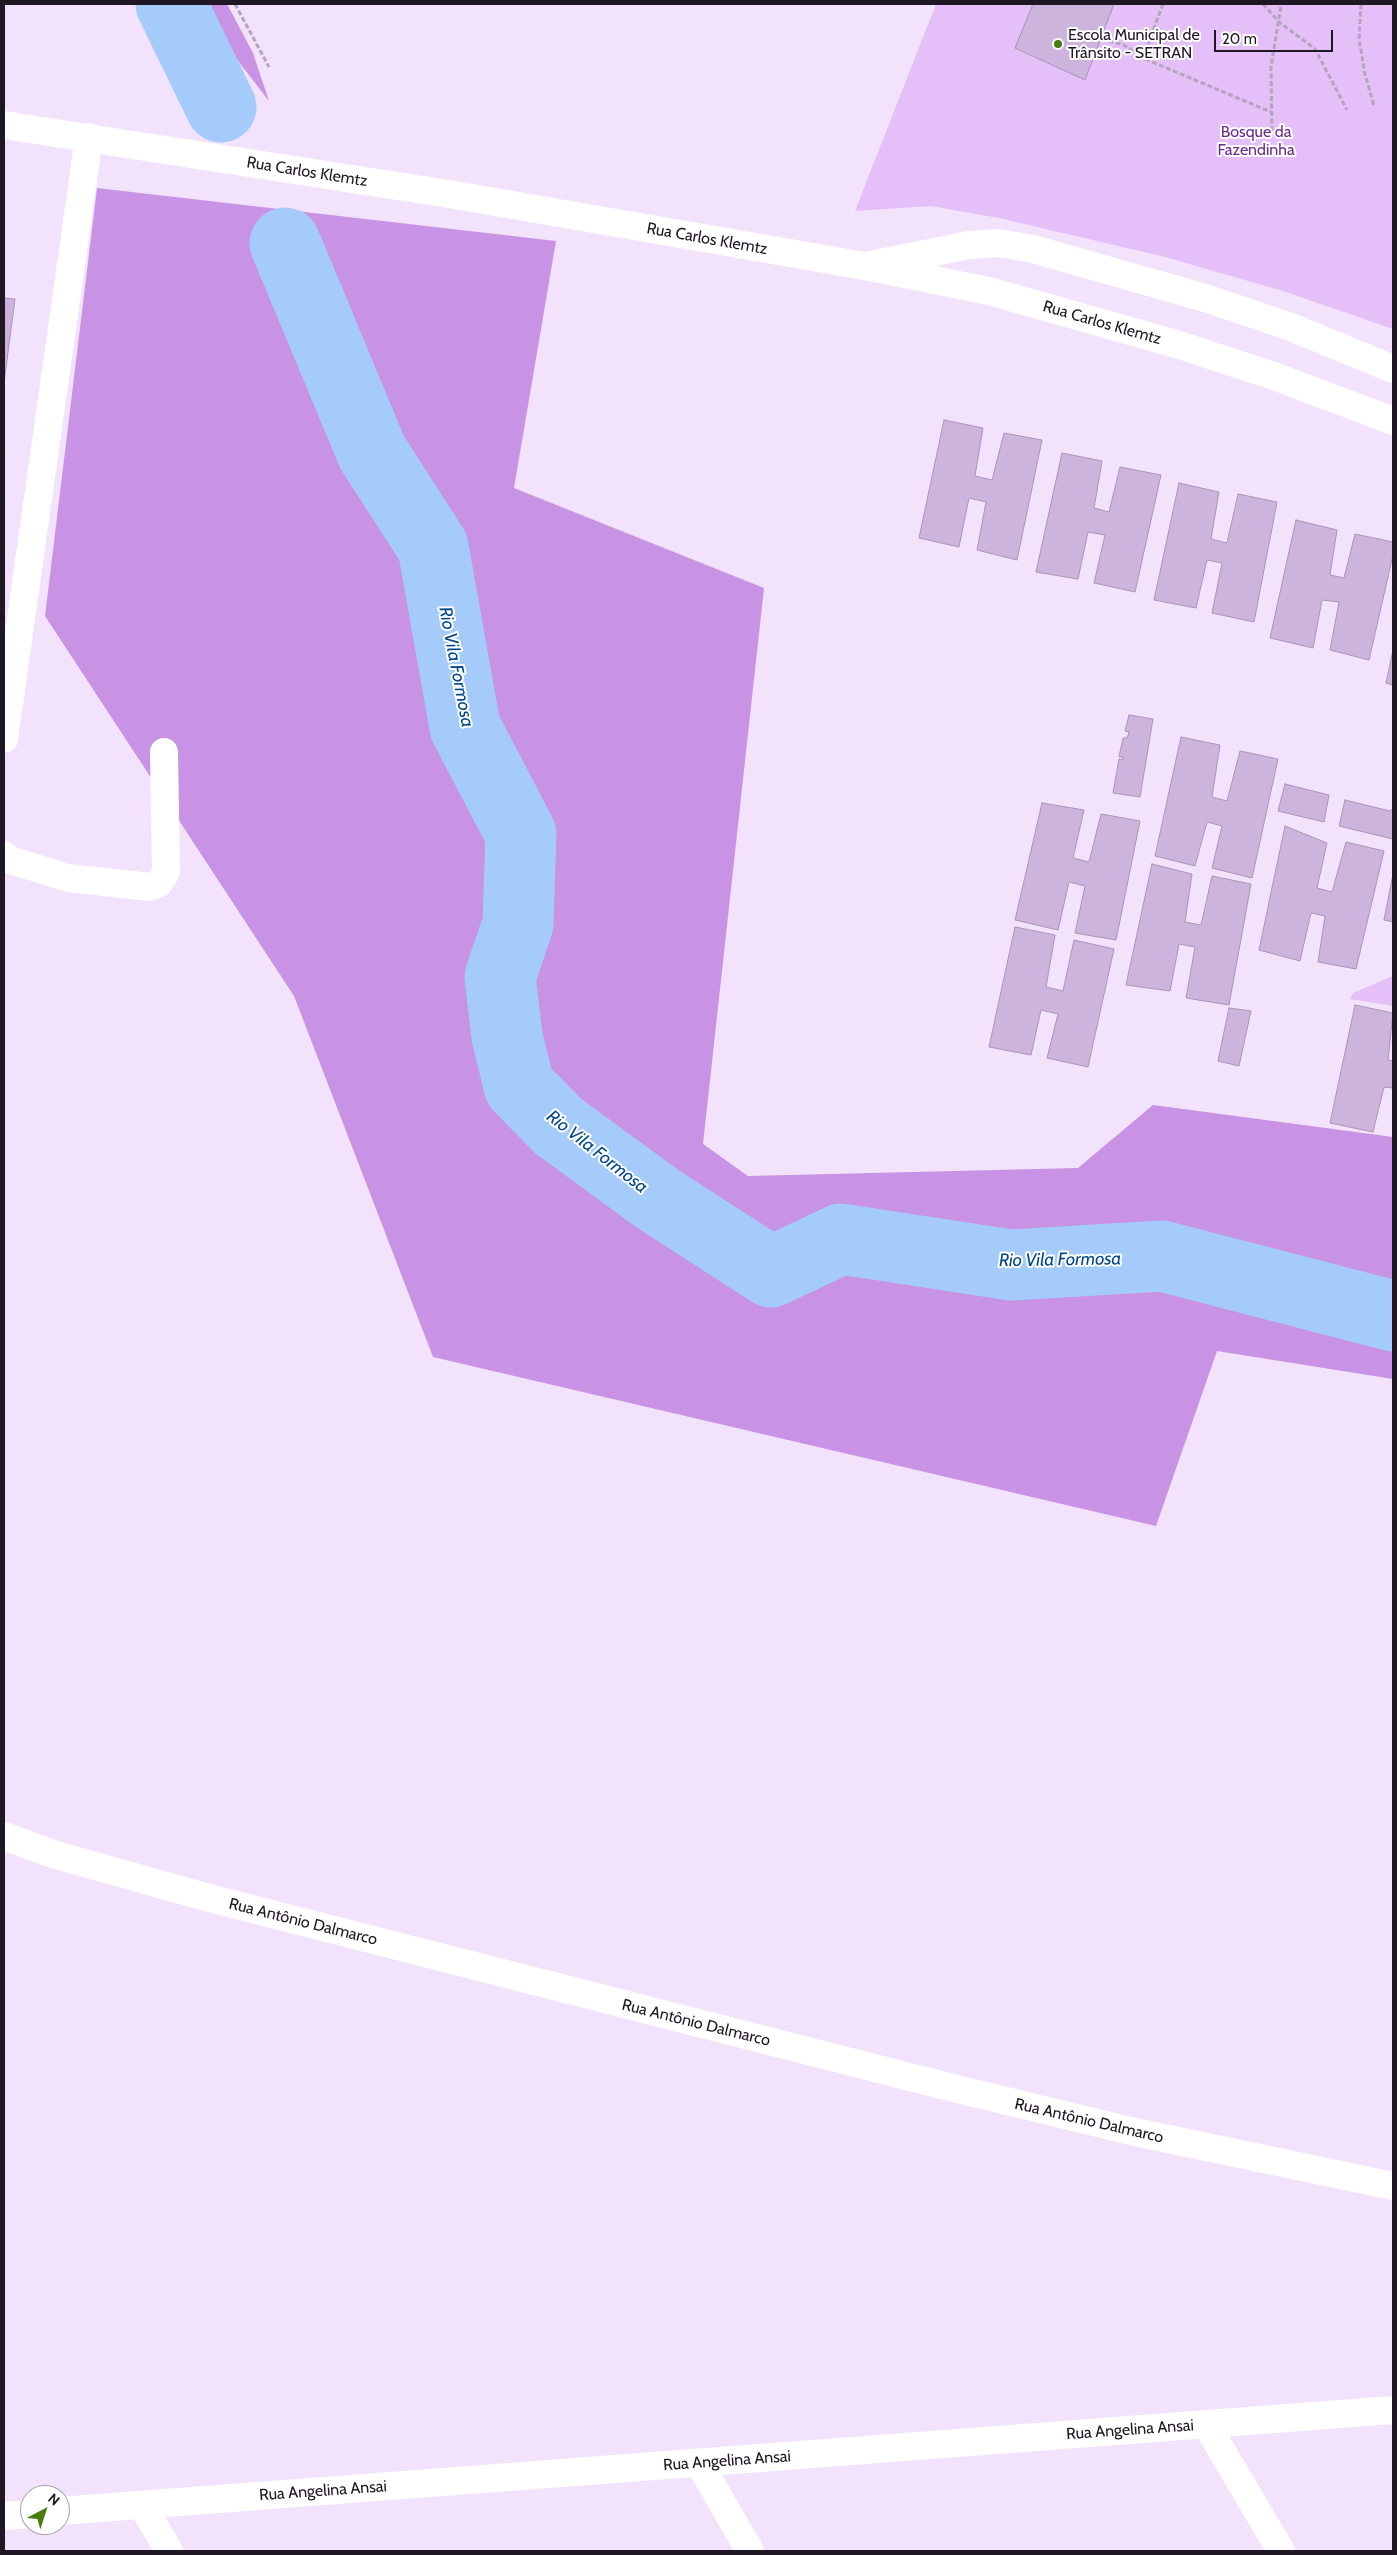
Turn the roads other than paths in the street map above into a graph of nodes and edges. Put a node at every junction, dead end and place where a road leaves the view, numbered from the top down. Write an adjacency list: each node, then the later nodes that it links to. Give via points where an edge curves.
1 (4, 125): 2 (street, Rua Carlos Klemtz)
2 (89, 136): 3 (street, Rua Carlos Klemtz); 6 (street)
3 (865, 266): 4 (street, via 969,245 998,243 1033,249 1205,298 1291,327); 5 (street, Rua Carlos Klemtz, via 989,291 1167,341 1274,376)
4 (1393, 369)
5 (1393, 421)
6 (4, 739)
7 (164, 752): 8 (street, via 166,872 159,883 150,887 68,878 10,860)
8 (4, 855)
9 (4, 1836): 10 (street, Rua Antônio Dalmarco, via 56,1855 209,1898 949,2087 1135,2132)
10 (1393, 2186)
11 (1393, 2410): 12 (street, Rua Angelina Ansai)
12 (1206, 2424): 13 (street, Rua Angelina Ansai); 20 (street)
13 (699, 2463): 14 (street, Rua Angelina Ansai); 19 (street)
14 (142, 2505): 15 (street, Rua Angelina Ansai); 18 (street)
15 (70, 2510)
16 (20, 2515): 17 (street)
17 (4, 2516)
18 (169, 2551)
19 (750, 2551)
20 (1281, 2551)

